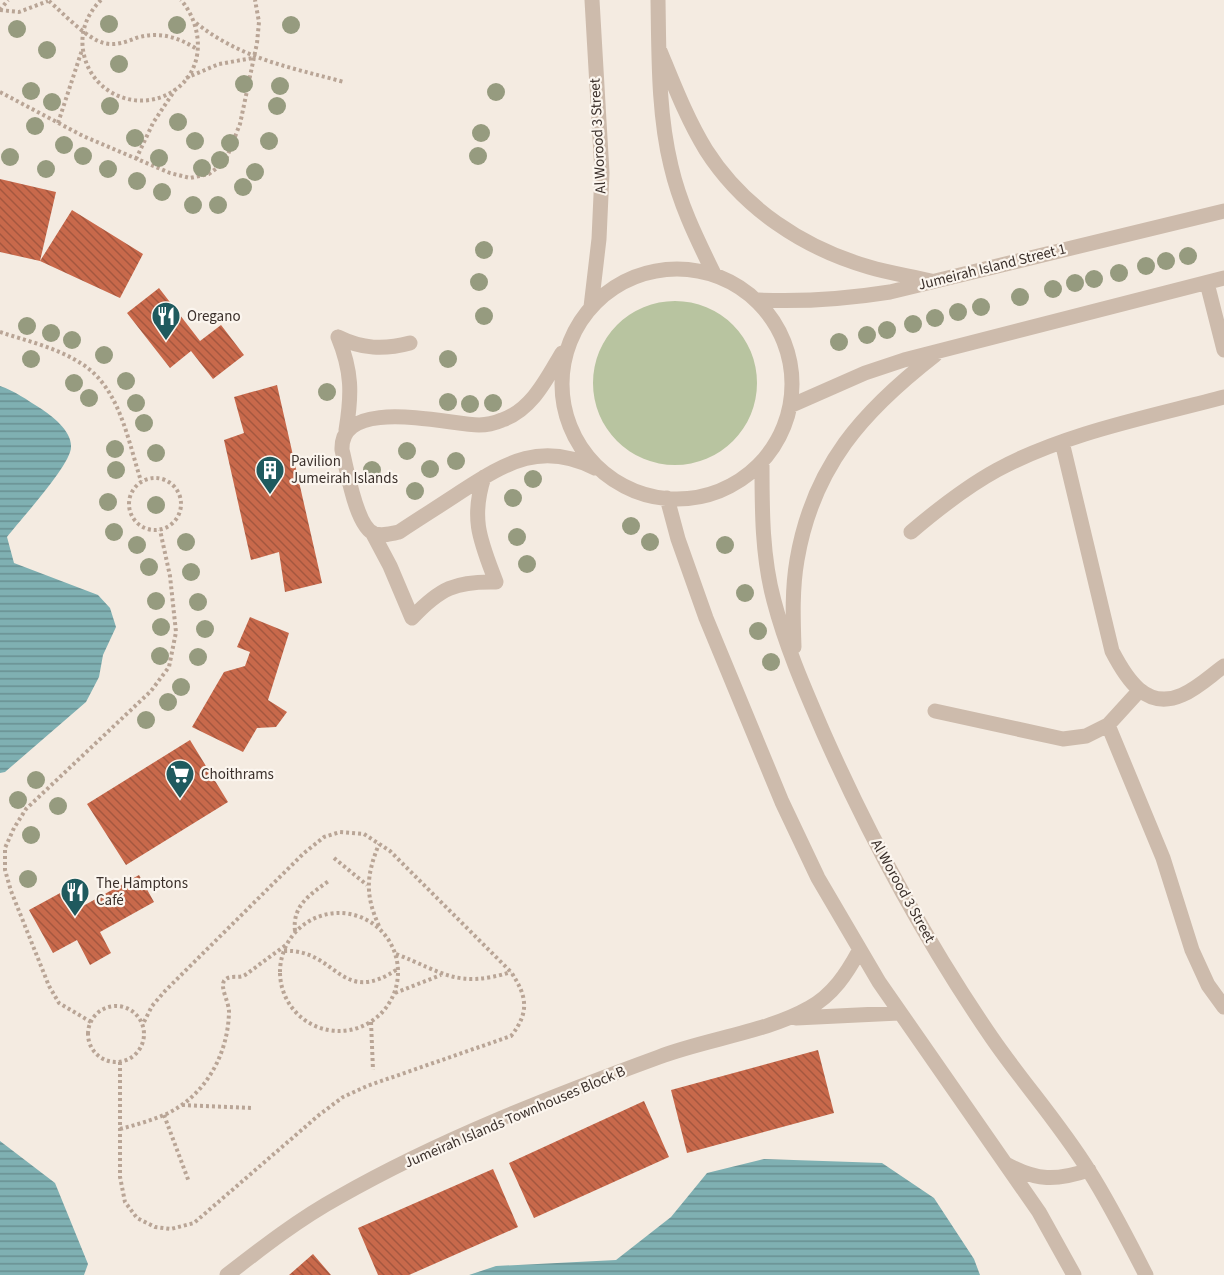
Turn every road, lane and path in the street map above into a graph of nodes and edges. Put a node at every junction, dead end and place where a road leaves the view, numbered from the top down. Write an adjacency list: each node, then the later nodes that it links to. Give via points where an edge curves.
1 (8, 0): 8 (path)
2 (100, 0): 10 (path)
3 (181, 0): 9 (path)
4 (255, 0): 14 (path, via 259,22)
5 (592, 0): 27 (street, Al Worood 3 Street, via 602,173)
6 (658, 0): 13 (street)
7 (49, 1): 8 (path, via 19,12); 10 (path)
8 (0, 10)
9 (196, 23): 12 (path); 14 (path)
10 (83, 30): 11 (path); 12 (path, via 105,44 163,35)
11 (82, 50): 17 (path, via 94,78 117,96 148,100); 19 (path)
12 (198, 50): 15 (path)
13 (660, 51): 22 (street, via 670,166 688,222); 24 (street, via 707,151 732,184 761,212 794,236 831,254)
14 (254, 58): 15 (path, via 219,64); 16 (path); 20 (path, via 240,124 225,162 209,174 190,178)
15 (186, 78): 17 (path)
16 (344, 82)
17 (176, 89): 20 (path, via 153,123)
18 (0, 92): 19 (path)
19 (58, 123): 20 (path)
20 (136, 159)
21 (1224, 211): 24 (street, Jumeirah Island Street 1)
22 (714, 274): 26 (street); 27 (street, via 681,268 648,272 617,285)
23 (1224, 278): 25 (street)
24 (934, 282): 26 (street, Jumeirah Island Street 1, via 847,299)
25 (1207, 283): 31 (street); 32 (street)
26 (758, 300): 34 (street, via 780,331 792,368)
27 (591, 307): 29 (street)
28 (0, 332): 40 (path, via 83,364 108,389)
29 (573, 335): 35 (street, via 538,392 523,409 503,420 481,425 376,418); 38 (street, via 563,370 564,407 577,442)
30 (410, 343): 35 (street, via 373,348 338,337 351,385)
31 (943, 348): 34 (street, via 865,373); 45 (street, via 868,412 842,445 822,481 797,560 793,602)
32 (1224, 350)
33 (1224, 397): 36 (street)
34 (790, 406): 37 (street, via 779,437)
35 (346, 430): 44 (street, via 342,450 360,516)
36 (1062, 442): 43 (street, via 1029,454 977,482); 47 (street, via 1112,651 1124,675)
37 (762, 465): 41 (street, via 732,485 700,497); 45 (street, Al Worood 3 Street, via 763,533 774,601)
38 (600, 470): 39 (street, via 561,455 539,455 519,459); 41 (street, via 631,490)
39 (484, 477): 44 (street, via 399,532); 44 (street, via 477,498 477,520 496,582 472,582 449,588 428,600 412,618)
40 (141, 482): 42 (path, via 131,492 128,507 134,520 146,529); 42 (path, via 153,477 166,480 176,488 181,500 172,524)
41 (667, 498): 58 (street, via 705,618 782,802)
42 (160, 530): 67 (path, via 176,632 169,667 151,691 26,809 5,848 5,870 11,891 49,986 60,1003)
43 (911, 532)
44 (373, 534)
45 (795, 665): 77 (street, Al Worood 3 Street, via 866,824 904,898 993,1039)
46 (1224, 666): 47 (street, via 1180,696 1159,699)
47 (1139, 691): 49 (street)
48 (935, 711): 49 (street, via 1063,739 1086,736)
49 (1108, 725): 64 (street, via 1160,849 1192,950 1208,985)
50 (379, 844): 53 (path, via 370,864); 61 (path); 69 (path, via 364,834 340,832 324,837 165,991)
51 (334, 858): 53 (path)
52 (330, 880): 55 (path, via 301,903 294,922)
53 (368, 886): 54 (path, via 370,907)
54 (379, 928): 55 (path, via 352,914 336,913 321,915); 59 (path)
55 (295, 932): 56 (path)
56 (286, 945): 57 (path); 72 (path, via 246,974 223,982 229,1004 222,1053 211,1075)
57 (284, 951): 60 (path, via 308,953 353,982 369,983); 68 (path, via 280,981 291,1008 302,1018 336,1031)
58 (859, 951): 65 (street); 66 (street, Jumeirah Islands Townhouses Block B, via 831,992)
59 (396, 954): 60 (path); 62 (path)
60 (399, 969): 63 (path)
61 (511, 972): 62 (path, via 477,979); 75 (path, via 522,988 525,1010 511,1036 343,1097 194,1223 171,1229 155,1227 137,1218 125,1202 120,1177)
62 (442, 975): 63 (path)
63 (395, 993): 68 (path)
64 (1224, 1007)
65 (899, 1013): 66 (street, Jumeirah Islands Townhouses Block B); 76 (street)
66 (790, 1018): 79 (street, Jumeirah Islands Townhouses Block B, via 662,1056 458,1138 338,1197 274,1238)
67 (91, 1022): 69 (path, via 97,1014 117,1006 137,1015); 70 (path, via 89,1042 94,1050 101,1057)
68 (371, 1022): 71 (path)
69 (142, 1024): 70 (path, via 142,1044 129,1059)
70 (120, 1062): 75 (path)
71 (373, 1071)
72 (182, 1105): 73 (path); 74 (path)
73 (253, 1108)
74 (164, 1115): 75 (path); 78 (path)
75 (120, 1129)
76 (1004, 1162): 77 (street, via 1043,1178 1065,1178); 80 (street, via 1039,1212)
77 (1089, 1170): 81 (street, Al Worood 3 Street)
78 (189, 1182)
79 (227, 1275)
80 (1074, 1275)
81 (1146, 1275)

